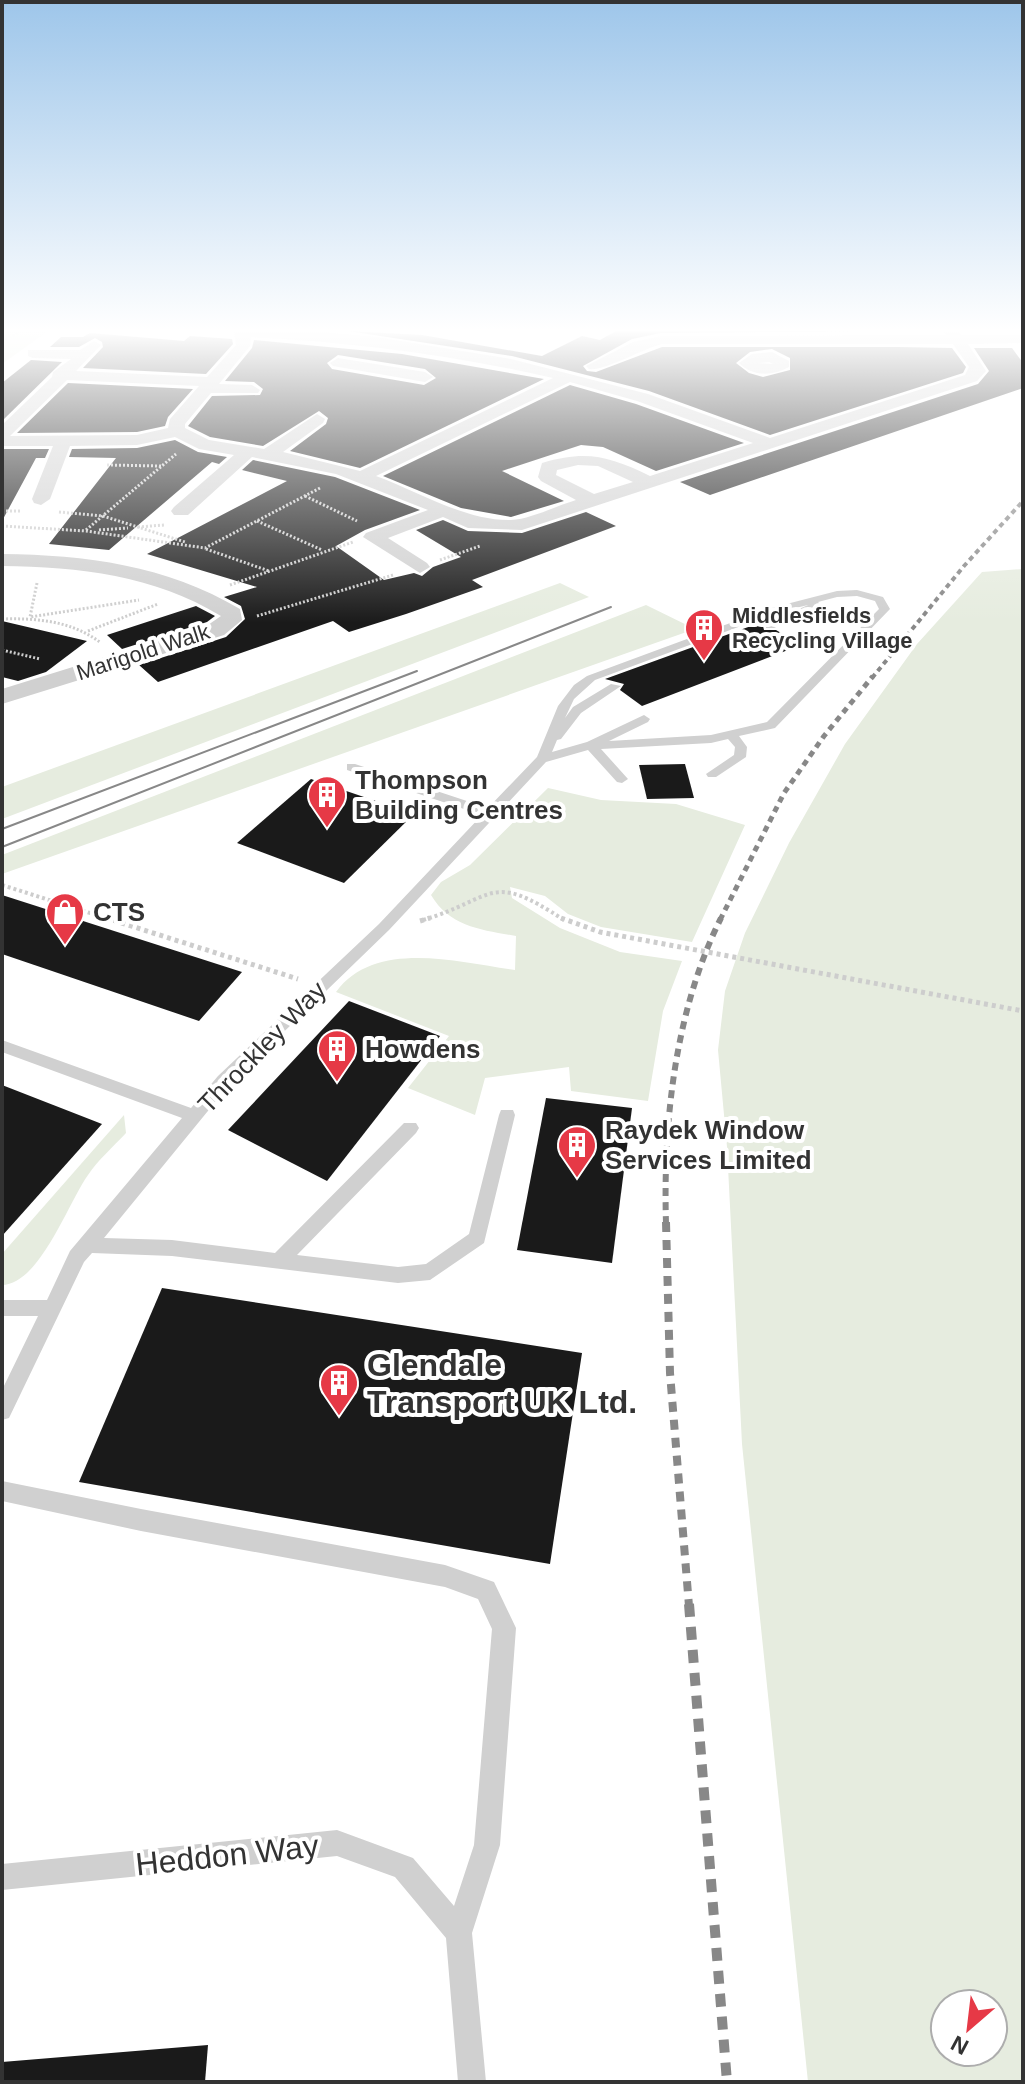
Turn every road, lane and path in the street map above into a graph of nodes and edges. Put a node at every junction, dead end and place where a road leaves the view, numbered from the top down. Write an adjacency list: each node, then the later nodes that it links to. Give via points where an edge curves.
1 (179, 428): 6 (street)
2 (310, 428): 10 (street)
3 (462, 428): 11 (street)
4 (730, 428): 9 (street)
5 (818, 428): 9 (street)
6 (184, 436): 7 (street); 10 (street); 18 (path)
7 (64, 440): 8 (street); 14 (street)
8 (2, 441)
9 (770, 444): 12 (street)
10 (258, 453): 11 (street); 17 (street)
11 (361, 477): 16 (street)
12 (650, 483): 15 (street); 15 (street, via 599,459 575,457 548,467 547,477)
13 (305, 496): 21 (path)
14 (41, 499)
15 (594, 502): 16 (street, via 528,523 493,526 468,522)
16 (445, 510): 21 (street)
17 (181, 511): 20 (path, via 168,525)
18 (103, 516): 20 (path); 20 (path, via 86,531)
19 (257, 521): 22 (path)
20 (133, 527): 26 (path)
21 (378, 535): 22 (path); 25 (street)
22 (323, 551): 26 (path)
23 (2, 560): 24 (street, Marigold Walk)
24 (42, 562): 27 (street, Marigold Walk, via 118,569); 29 (path)
25 (420, 567): 31 (path)
26 (269, 571): 27 (path)
27 (196, 594): 29 (path); 31 (street, Marigold Walk, via 232,614); 33 (path)
28 (837, 594): 32 (lane); 38 (lane, via 879,599 885,609 771,725); 39 (lane, via 775,610 591,678 565,701)
29 (30, 617): 30 (path); 33 (path)
30 (2, 619)
31 (225, 626): 34 (street, Marigold Walk)
32 (770, 626)
33 (88, 631): 34 (path)
34 (120, 660): 36 (street, Marigold Walk)
35 (615, 686): 39 (lane, via 577,710)
36 (2, 697)
37 (644, 719): 40 (lane)
38 (731, 734): 40 (lane, via 645,745); 43 (lane, via 741,747 740,757)
39 (554, 740): 41 (lane, Throckley Way)
40 (591, 745): 41 (lane); 44 (lane)
41 (542, 759): 45 (lane, Throckley Way)
42 (351, 767): 45 (lane)
43 (712, 774)
44 (622, 779)
45 (490, 813): 47 (lane, Throckley Way)
46 (2, 885): 48 (path)
47 (384, 927): 48 (lane, Throckley Way); 49 (path, via 442,915 479,897 509,891 527,895 576,926 600,932)
48 (321, 987): 52 (lane, Throckley Way, via 224,1080)
49 (1023, 1011)
50 (2, 1046): 52 (lane)
51 (507, 1115): 55 (lane, via 477,1238 430,1272 398,1275)
52 (195, 1116): 54 (lane, Throckley Way)
53 (410, 1128): 55 (lane)
54 (87, 1245): 55 (lane); 57 (lane, Throckley Way)
55 (280, 1260)
56 (2, 1308): 57 (lane)
57 (52, 1308): 58 (lane, Throckley Way)
58 (2, 1411)
59 (2, 1491): 61 (lane, via 445,1576 486,1590 504,1628 489,1830)
60 (2, 1877): 61 (lane, Heddon Way, via 337,1843 404,1867)
61 (459, 1933): 62 (lane)
62 (472, 2082)

